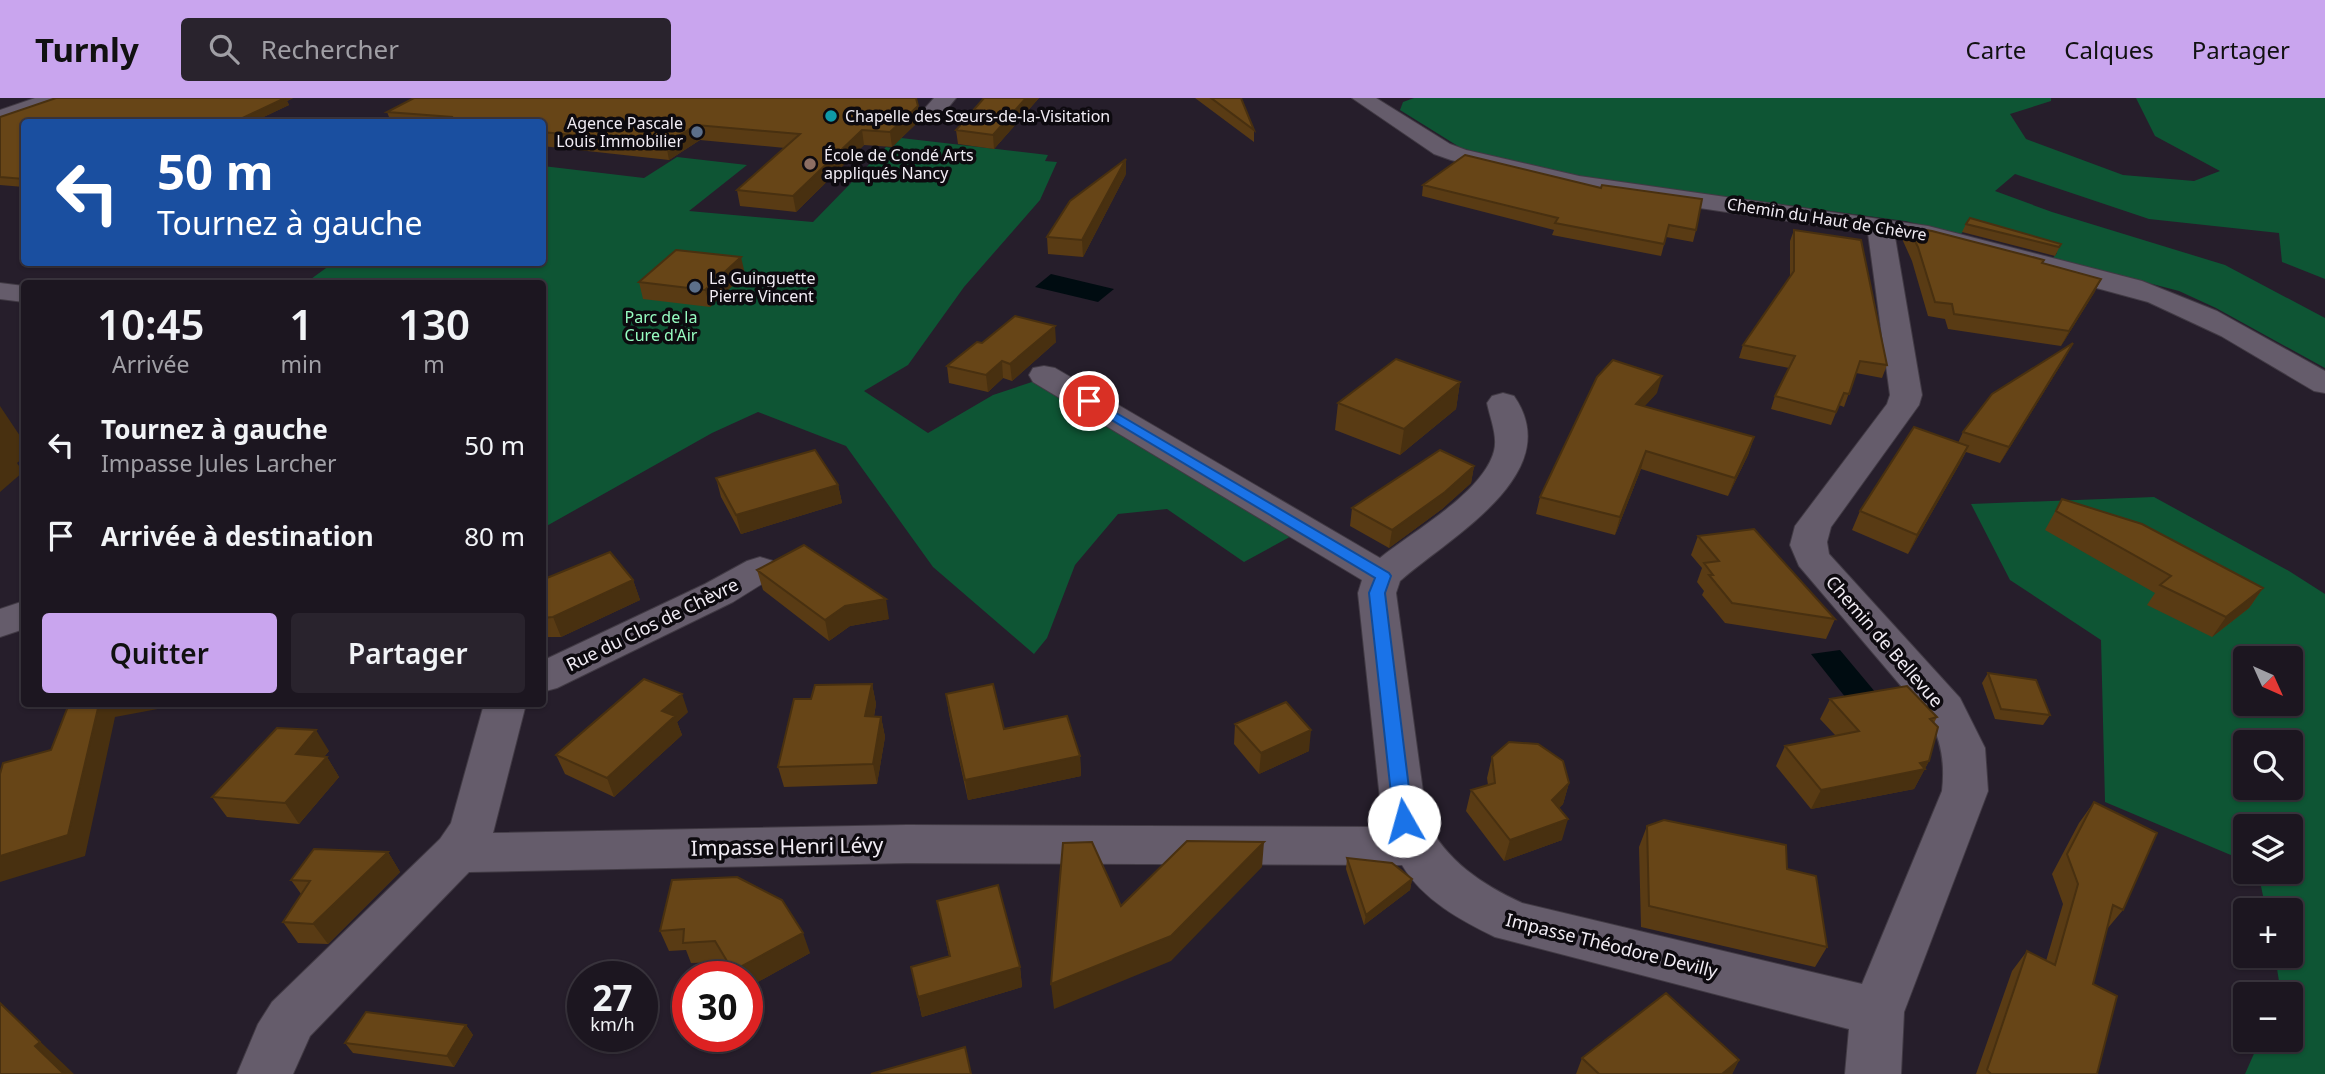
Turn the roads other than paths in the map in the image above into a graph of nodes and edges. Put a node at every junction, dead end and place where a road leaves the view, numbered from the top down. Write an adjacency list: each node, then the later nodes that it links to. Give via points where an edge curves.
1 (55, 98): 5 (street)
2 (946, 98): 4 (street)
3 (1362, 98): 6 (street, Chemin du Haut de Chèvre, via 1441,149 1459,155 1592,185)
4 (930, 114)
5 (0, 117)
6 (1880, 226): 10 (street, Chemin du Haut de Chèvre, via 1979,246 2157,295); 20 (street, Chemin de Bellevue, via 1906,396 1813,526 1807,546 1812,558 1945,709 1960,732 1967,772 1965,791)
7 (0, 291): 8 (street)
8 (21, 293)
9 (1044, 374): 13 (street)
10 (2325, 384)
11 (1503, 403): 13 (street, via 1512,449 1488,490)
12 (760, 569): 16 (street, Rue du Clos de Chèvre)
13 (1383, 576): 18 (street, Impasse Théodore Devilly, via 1377,593 1404,821)
14 (21, 615): 15 (street)
15 (0, 624)
16 (546, 676)
17 (504, 707): 19 (street, via 473,827)
18 (1412, 846): 19 (street, Impasse Henri Lévy, via 907,844); 20 (street, Impasse Théodore Devilly, via 1459,895 1513,922)
19 (457, 853): 21 (street, via 291,1018)
20 (1877, 1012): 22 (street, Chemin de Bellevue)
21 (265, 1074)
22 (1873, 1074)

